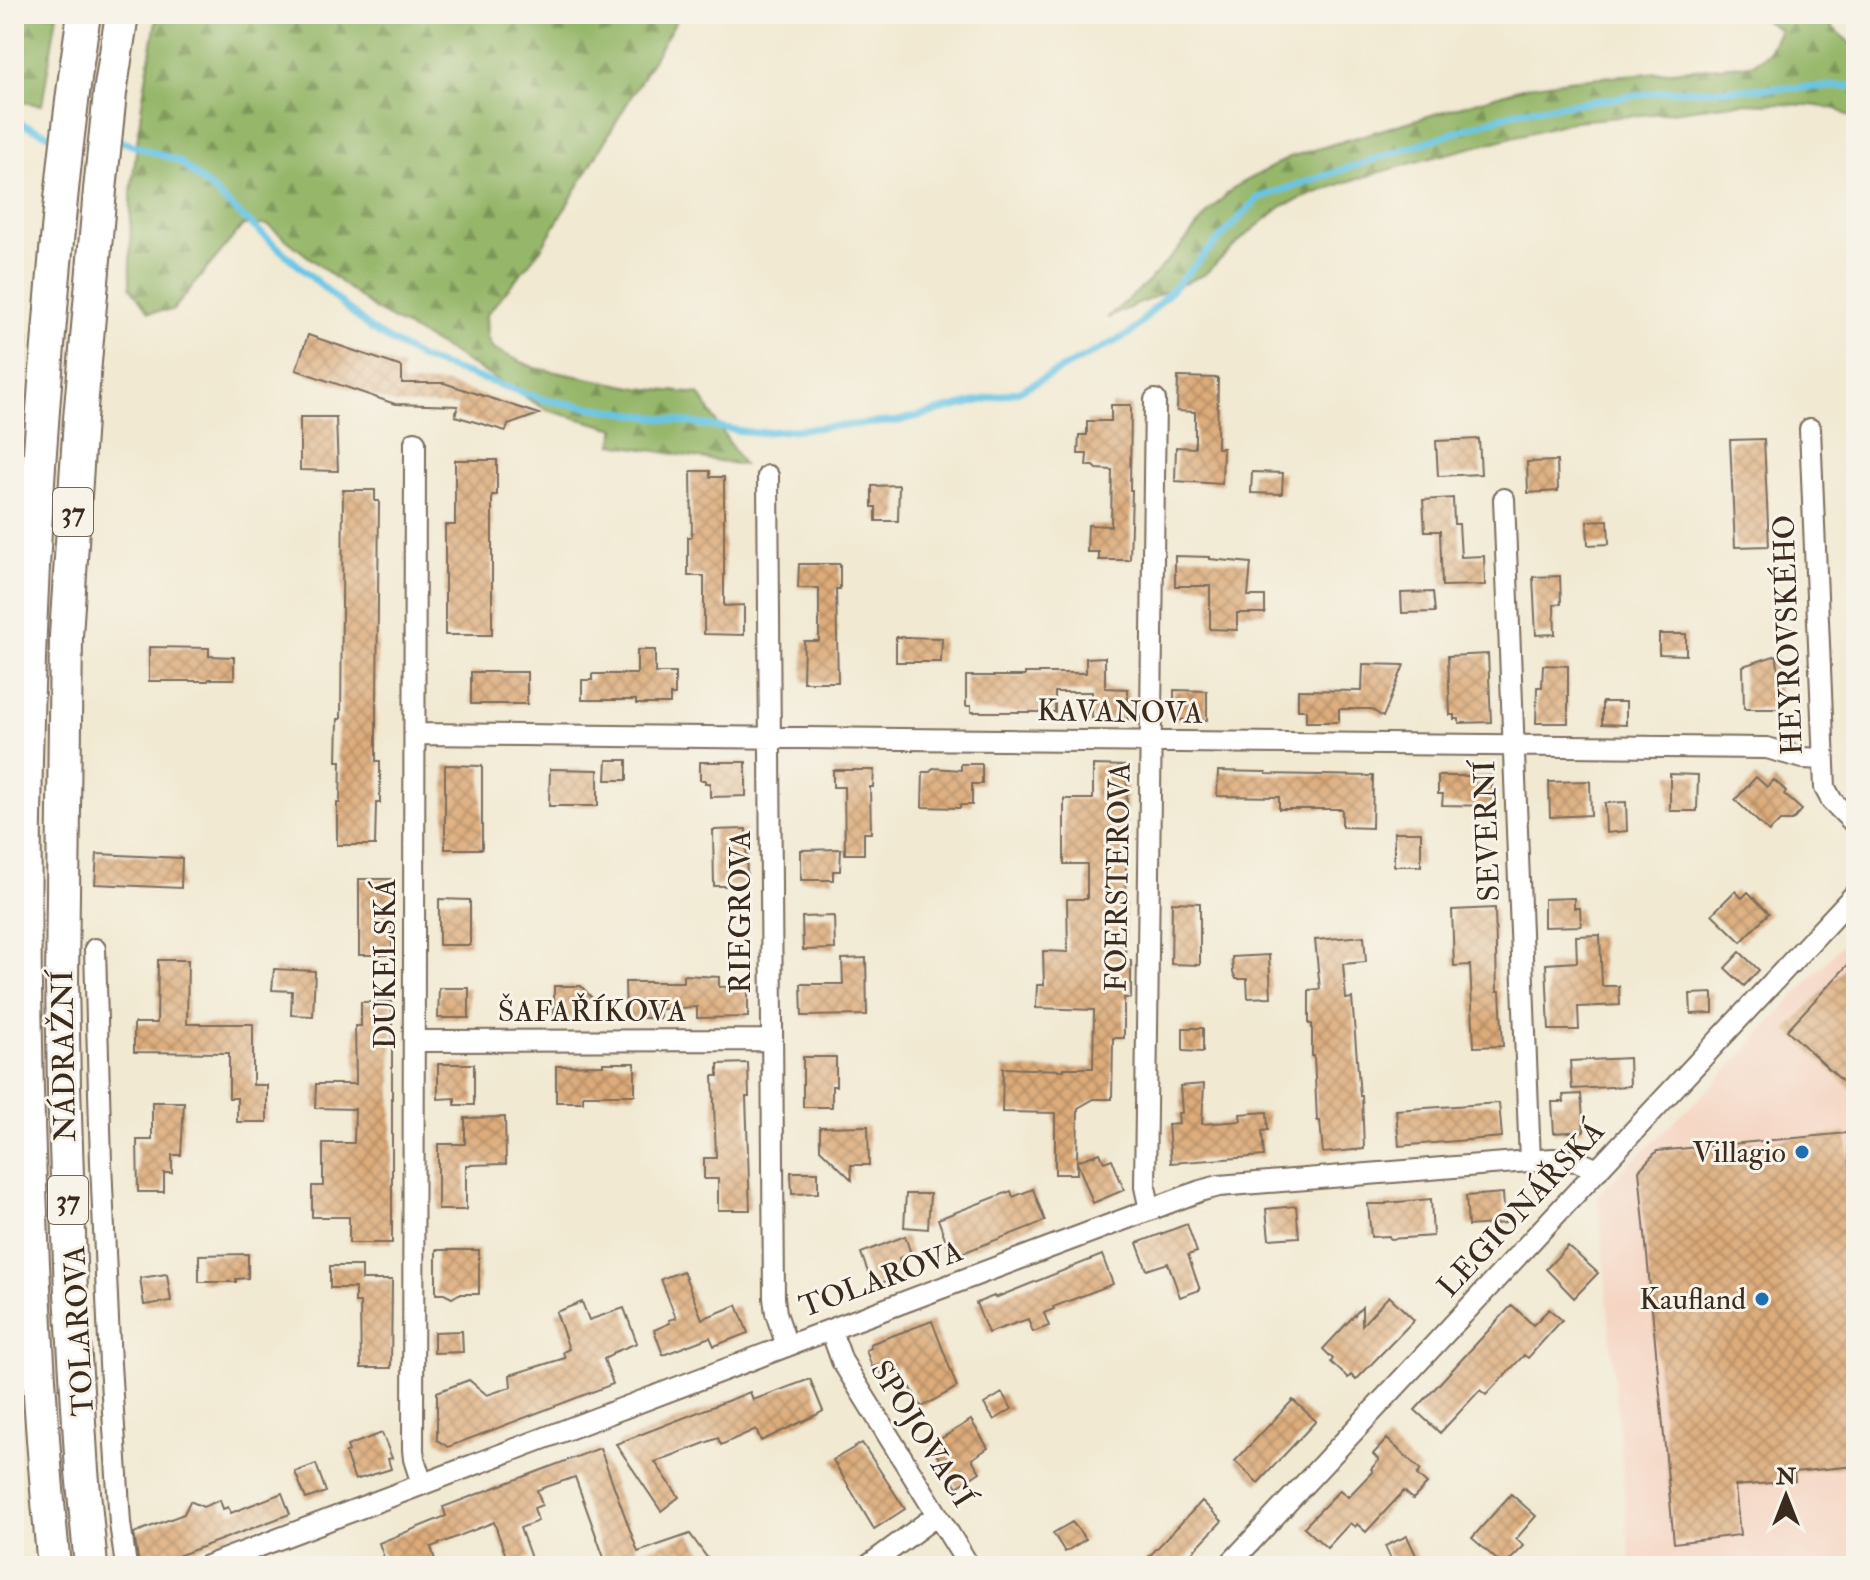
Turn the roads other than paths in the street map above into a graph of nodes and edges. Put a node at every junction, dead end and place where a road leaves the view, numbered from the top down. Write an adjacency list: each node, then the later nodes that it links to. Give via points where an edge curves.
1 (84, 14): 8 (main road, 37, via 62,186)
2 (122, 14): 30 (main road, NÁDRAŽNÍ / 37, via 100,190 66,636 62,980 68,1214)
3 (1155, 400): 12 (street, FOERSTEROVA)
4 (1810, 429): 15 (street, HEYROVSKÉHO)
5 (415, 442): 10 (street, DUKELSKÁ)
6 (768, 476): 11 (street, RIEGROVA)
7 (1504, 499): 14 (street, SEVERNÍ)
8 (35, 528): 9 (main road); 16 (main road, 37)
9 (14, 583)
10 (415, 734): 11 (street, KAVANOVA); 21 (street, DUKELSKÁ)
11 (769, 738): 12 (street, KAVANOVA); 20 (street, RIEGROVA)
12 (1150, 742): 14 (street, KAVANOVA); 24 (street, FOERSTEROVA, via 1145,1187)
13 (14, 745): 16 (main road)
14 (1514, 746): 15 (street, KAVANOVA, via 1767,748); 22 (street, SEVERNÍ)
15 (1823, 759): 17 (street, HEYROVSKÉHO, via 1826,793)
16 (25, 778): 29 (main road, NÁDRAŽNÍ / 37, via 24,968 33,1275)
17 (1856, 825)
18 (1856, 893): 23 (street, LEGIONÁŘSKÁ)
19 (95, 949): 31 (street, TOLAROVA, via 109,1349)
20 (771, 1040): 21 (street, ŠAFAŘÍKOVA); 26 (street, RIEGROVA, via 774,1298)
21 (414, 1041): 27 (street, DUKELSKÁ, via 413,1449)
22 (1530, 1161): 23 (street, TOLAROVA, via 1577,1161); 24 (street, TOLAROVA, via 1219,1186)
23 (1598, 1170): 35 (street, LEGIONÁŘSKÁ)
24 (1150, 1210): 25 (street, TOLAROVA)
25 (831, 1330): 26 (street, TOLAROVA); 28 (street, SPOJOVACÍ, via 842,1361)
26 (787, 1346): 27 (street, TOLAROVA)
27 (422, 1484): 32 (street, TOLAROVA)
28 (937, 1515): 33 (street); 34 (street, SPOJOVACÍ)
29 (54, 1566)
30 (91, 1566)
31 (126, 1566)
32 (207, 1566)
33 (868, 1566)
34 (969, 1566)
35 (1228, 1566)

